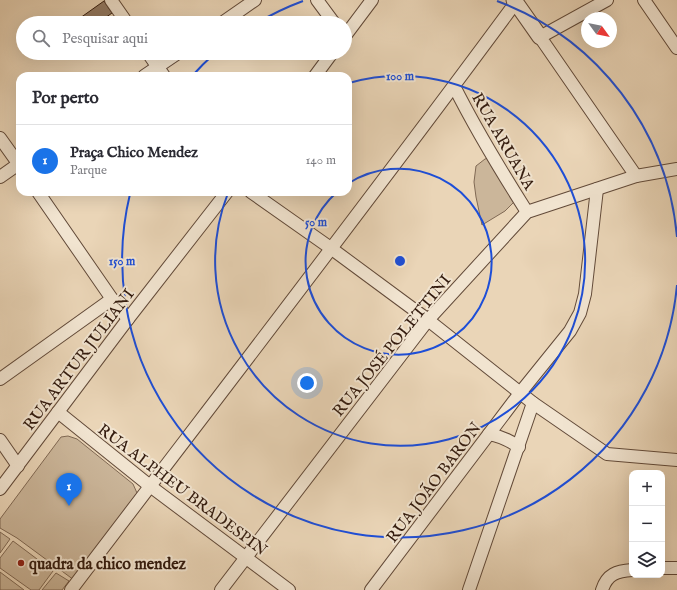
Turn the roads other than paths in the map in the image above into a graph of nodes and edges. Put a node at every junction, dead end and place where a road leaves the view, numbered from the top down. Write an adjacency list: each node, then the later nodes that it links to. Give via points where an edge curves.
1 (111, 0): 8 (street)
2 (255, 0): 9 (street)
3 (317, 0): 10 (street)
4 (372, 0): 11 (street)
5 (607, 0): 12 (street)
6 (644, 0): 13 (street)
7 (515, 1): 12 (street); 19 (street)
8 (122, 16)
9 (232, 16)
10 (329, 16)
11 (352, 27)
12 (540, 38): 24 (street)
13 (677, 48)
14 (153, 60): 17 (street)
15 (171, 60): 17 (street)
16 (327, 60): 18 (street)
17 (161, 71)
18 (317, 72)
19 (454, 86): 30 (street, RUA ARUANA, via 485,145); 31 (street)
20 (0, 138): 21 (street)
21 (16, 160)
22 (16, 167): 25 (street)
23 (677, 168): 24 (street, RUA JOSÉ POLETTINI)
24 (636, 176): 26 (street, RUA JOSÉ POLETTINI)
25 (0, 177)
26 (597, 189): 30 (street, RUA JOSÉ POLETTINI); 36 (street, RUA JOÃO BARON, via 585,294 580,313 570,331)
27 (41, 196): 32 (street)
28 (224, 196): 33 (street, RUA ARTUR JULIANI)
29 (257, 196): 31 (street)
30 (527, 212): 34 (street, RUA JOSÉ POLETTINI)
31 (332, 249): 34 (street); 44 (street)
32 (112, 299): 33 (street); 35 (street)
33 (128, 319): 38 (street, RUA ARTUR JULIANI)
34 (428, 320): 36 (street); 46 (street, RUA JOSÉ POLETTINI)
35 (0, 379)
36 (520, 393): 37 (street); 39 (street, RUA JOÃO BARON)
37 (533, 403): 41 (street); 42 (street, via 607,454)
38 (58, 412): 43 (street, RUA ARTUR JULIANI); 44 (street, RUA ALPHEU BRADESPIN)
39 (489, 434): 41 (street, via 505,438); 54 (street, RUA JOÃO BARON)
40 (0, 440): 43 (street)
41 (518, 447): 55 (street)
42 (677, 460)
43 (18, 466): 45 (street, RUA ARTUR JULIANI)
44 (150, 486): 46 (street, RUA ALPHEU BRADESPIN); 51 (street)
45 (0, 489)
46 (246, 557): 52 (street, RUA JOSÉ POLETTINI); 53 (street, RUA ALPHEU BRADESPIN)
47 (677, 561): 49 (street)
48 (665, 568): 49 (street)
49 (677, 568)
50 (629, 570): 56 (street, via 611,575)
51 (71, 590)
52 (221, 590)
53 (289, 590)
54 (371, 590)
55 (469, 590)
56 (602, 590)

